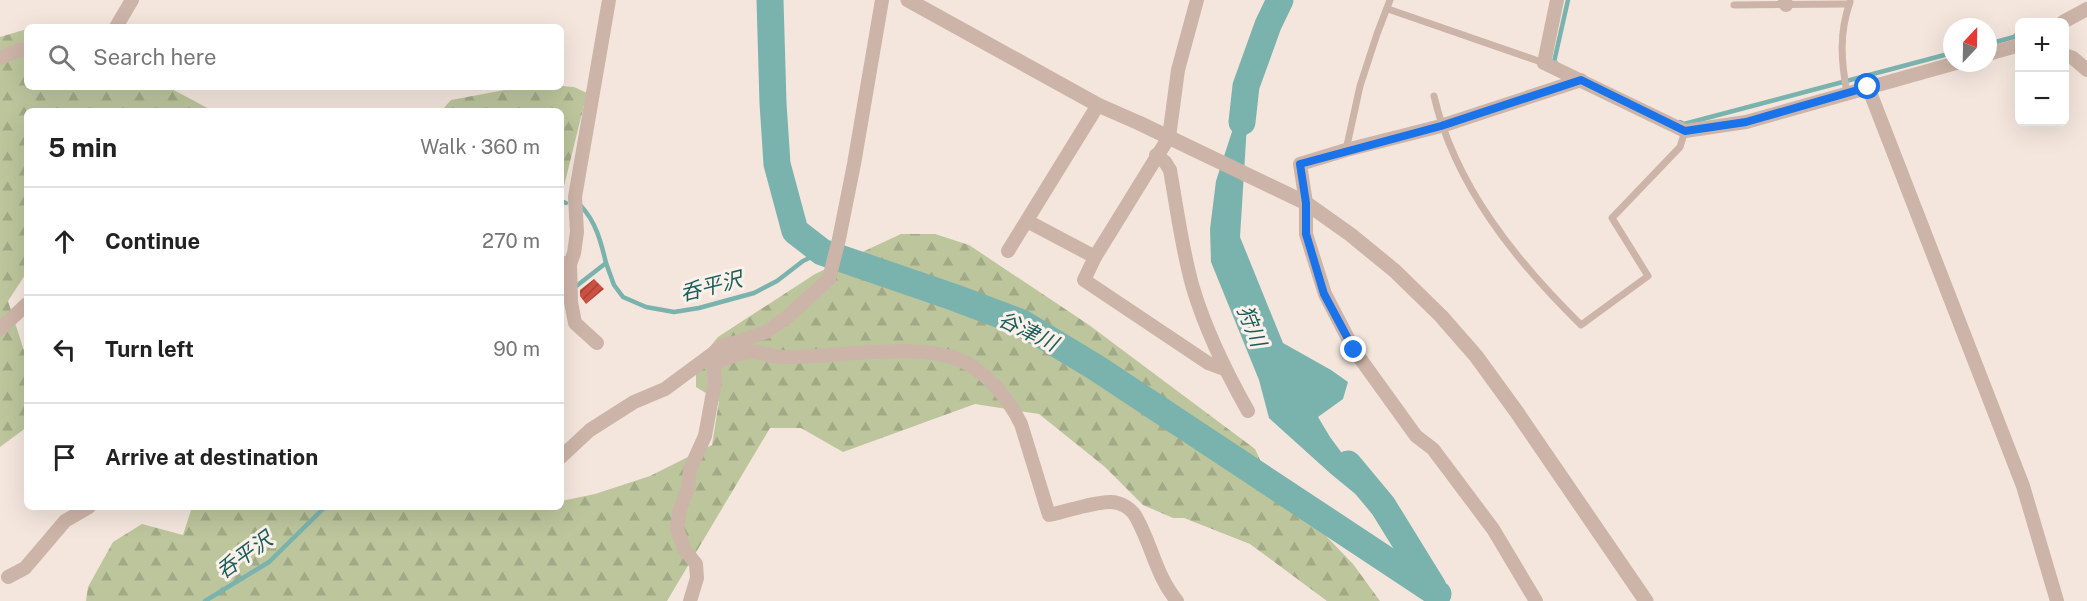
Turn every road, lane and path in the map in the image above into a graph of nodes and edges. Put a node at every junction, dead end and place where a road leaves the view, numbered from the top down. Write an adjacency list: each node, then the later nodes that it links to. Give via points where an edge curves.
1 (132, 0): 14 (street)
2 (609, 0): 37 (street, via 575,197 578,232 574,253)
3 (882, 0): 41 (street, via 852,175 829,279 766,332 721,346)
4 (908, 0): 27 (street)
5 (1197, 0): 30 (street, via 1178,70)
6 (1390, 0): 11 (lane)
7 (1557, 0): 20 (street)
8 (1850, 2): 9 (lane); 25 (lane, via 1843,23 1841,61)
9 (1786, 3): 10 (lane)
10 (1734, 5)
11 (1388, 9): 20 (lane); 31 (lane, via 1360,86)
12 (2087, 9): 13 (street)
13 (2069, 19)
14 (118, 24)
15 (2015, 46): 17 (street)
16 (24, 49): 19 (street)
17 (1997, 51)
18 (2069, 56): 22 (street)
19 (0, 58)
20 (1544, 63): 23 (street)
21 (1943, 67): 24 (street)
22 (2087, 70)
23 (1581, 80): 28 (street); 29 (street)
24 (1868, 87): 25 (street); 51 (street, via 2023,486)
25 (1847, 93): 29 (street, via 1746,122)
26 (1434, 96): 28 (lane)
27 (1098, 105): 30 (street); 34 (street)
28 (1441, 126): 29 (lane, via 1471,190 1495,225 1548,293 1581,325 1648,276 1612,218 1680,147); 31 (street)
29 (1685, 131)
30 (1168, 137): 32 (street); 33 (street)
31 (1346, 150): 33 (street, via 1300,164)
32 (1156, 155): 36 (street); 42 (street, via 1170,170 1185,256)
33 (1306, 203): 49 (street, via 1306,234 1324,294 1354,350 1416,436 1433,449 1492,529); 50 (street, via 1395,271 1476,356)
34 (1027, 221): 35 (street); 36 (street)
35 (1008, 251)
36 (1095, 257): 42 (street, via 1084,280 1208,363)
37 (565, 264): 40 (street, via 575,323)
38 (24, 307): 39 (street)
39 (0, 329)
40 (597, 343)
41 (714, 358): 44 (street, via 590,430); 47 (street, via 715,381 705,436 690,469 677,528 684,549 696,564 697,578); 48 (street, via 752,352 783,357 897,351 936,353 965,362 993,383 1015,412 1049,515 1111,501 1126,507 1136,516 1161,576)
42 (1224, 369): 43 (street)
43 (1248, 411)
44 (564, 455)
45 (83, 510): 46 (street, via 65,521 25,568)
46 (8, 577)
47 (690, 601)
48 (1177, 601)
49 (1536, 601)
50 (1646, 601)
51 (2056, 601)

